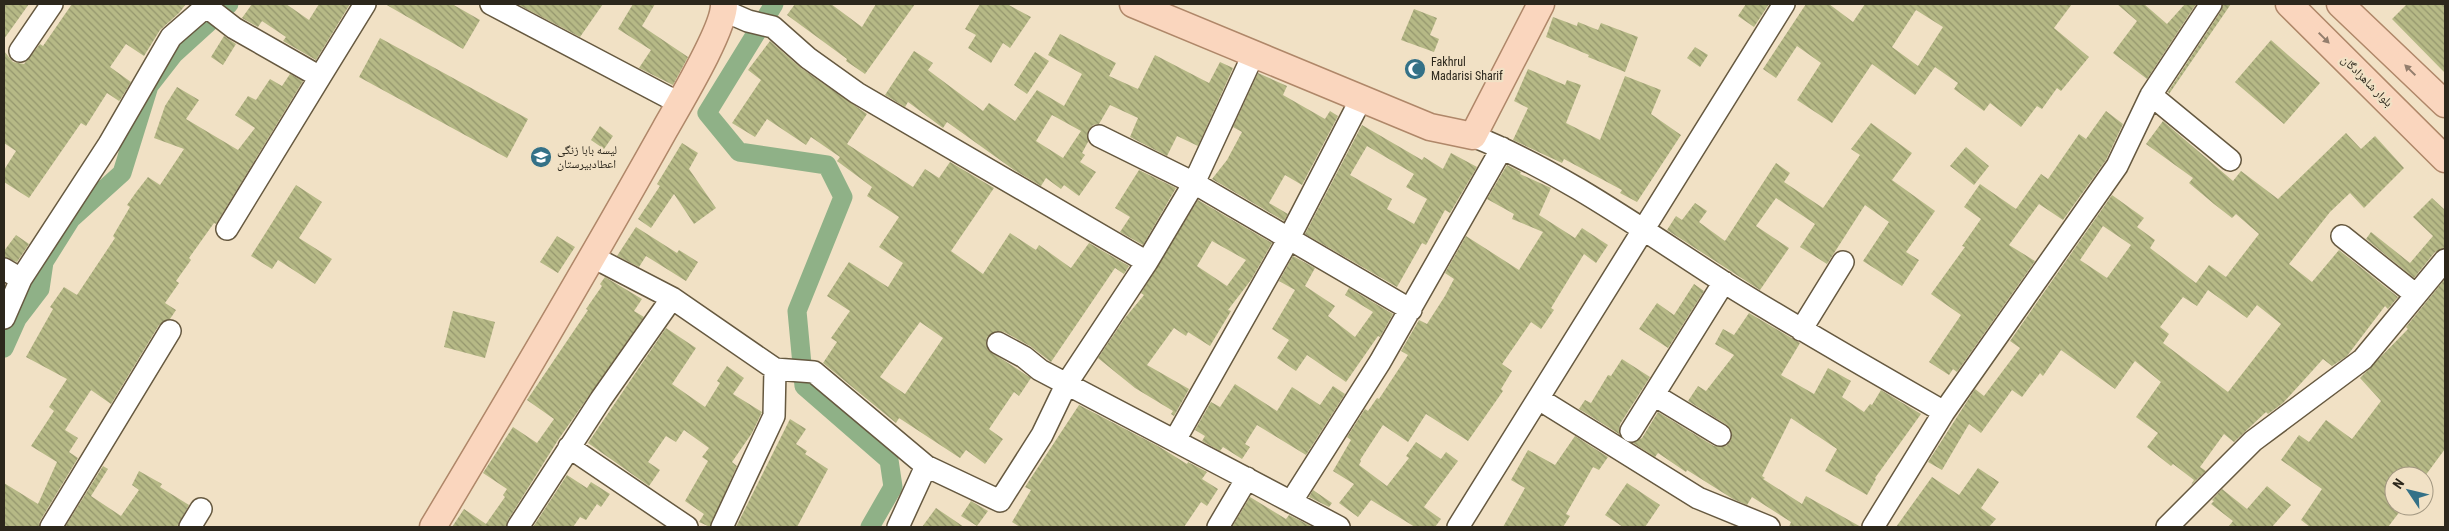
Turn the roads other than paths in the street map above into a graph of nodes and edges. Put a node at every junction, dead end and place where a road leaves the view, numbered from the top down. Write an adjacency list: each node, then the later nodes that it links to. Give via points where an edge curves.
1 (52, 4): 12 (street)
2 (365, 4): 14 (street)
3 (491, 4): 17 (street)
4 (1133, 4): 13 (main road)
5 (1541, 4): 20 (main road)
6 (1784, 4): 26 (street)
7 (2211, 4): 15 (street)
8 (2290, 4): 22 (main road, بلوار شاهزادگان, one-way to 22)
9 (2340, 4): 18 (main road, one-way to 9)
10 (207, 5): 14 (street, via 234,28); 33 (street, via 171,37 109,144)
11 (732, 12): 17 (main road, via 716,34); 31 (street, via 773,27 808,58 858,93)
12 (20, 51)
13 (1254, 53): 16 (main road); 24 (street)
14 (320, 77): 25 (street)
15 (2151, 95): 23 (street); 46 (street, via 2117,166)
16 (1360, 99): 20 (main road, via 1430,127); 28 (street)
17 (679, 103): 29 (main road)
18 (2445, 104)
19 (1099, 136): 24 (street)
20 (1473, 136): 21 (street)
21 (1502, 148): 26 (street); 37 (street)
22 (2445, 159)
23 (2230, 160)
24 (1194, 183): 28 (street); 31 (street)
25 (227, 228)
26 (1643, 228): 34 (street); 45 (street)
27 (2342, 236): 35 (street)
28 (1288, 240): 37 (street); 49 (street)
29 (593, 258): 36 (street); 55 (main road)
30 (2445, 260): 35 (street)
31 (1147, 262): 43 (street)
32 (1843, 262): 39 (street)
33 (12, 274): 38 (street)
34 (1724, 282): 39 (street); 44 (street)
35 (2416, 295): 65 (street, via 2363,359 2253,441)
36 (672, 298): 42 (street); 50 (street)
37 (1410, 310): 53 (street)
38 (4, 318)
39 (1801, 330): 46 (street)
40 (170, 331): 54 (street)
41 (998, 343): 43 (street, via 1040,370)
42 (775, 369): 51 (street, via 814,372); 58 (street, via 774,416)
43 (1067, 382): 49 (street); 51 (street, via 1042,435 1000,501)
44 (1654, 395): 47 (street); 48 (street)
45 (1539, 399): 62 (street); 63 (street, via 1698,498)
46 (1944, 412): 64 (street)
47 (1631, 431)
48 (1720, 435)
49 (1175, 440): 52 (street)
50 (569, 448): 56 (street); 57 (street)
51 (926, 466): 59 (street)
52 (1247, 478): 53 (street); 60 (street)
53 (1291, 502): 61 (street)
54 (51, 527)
55 (433, 527)
56 (518, 527)
57 (686, 527)
58 (722, 527)
59 (898, 527)
60 (1218, 527)
61 (1339, 527)
62 (1458, 527)
63 (1769, 527)
64 (1873, 527)
65 (2167, 527)

